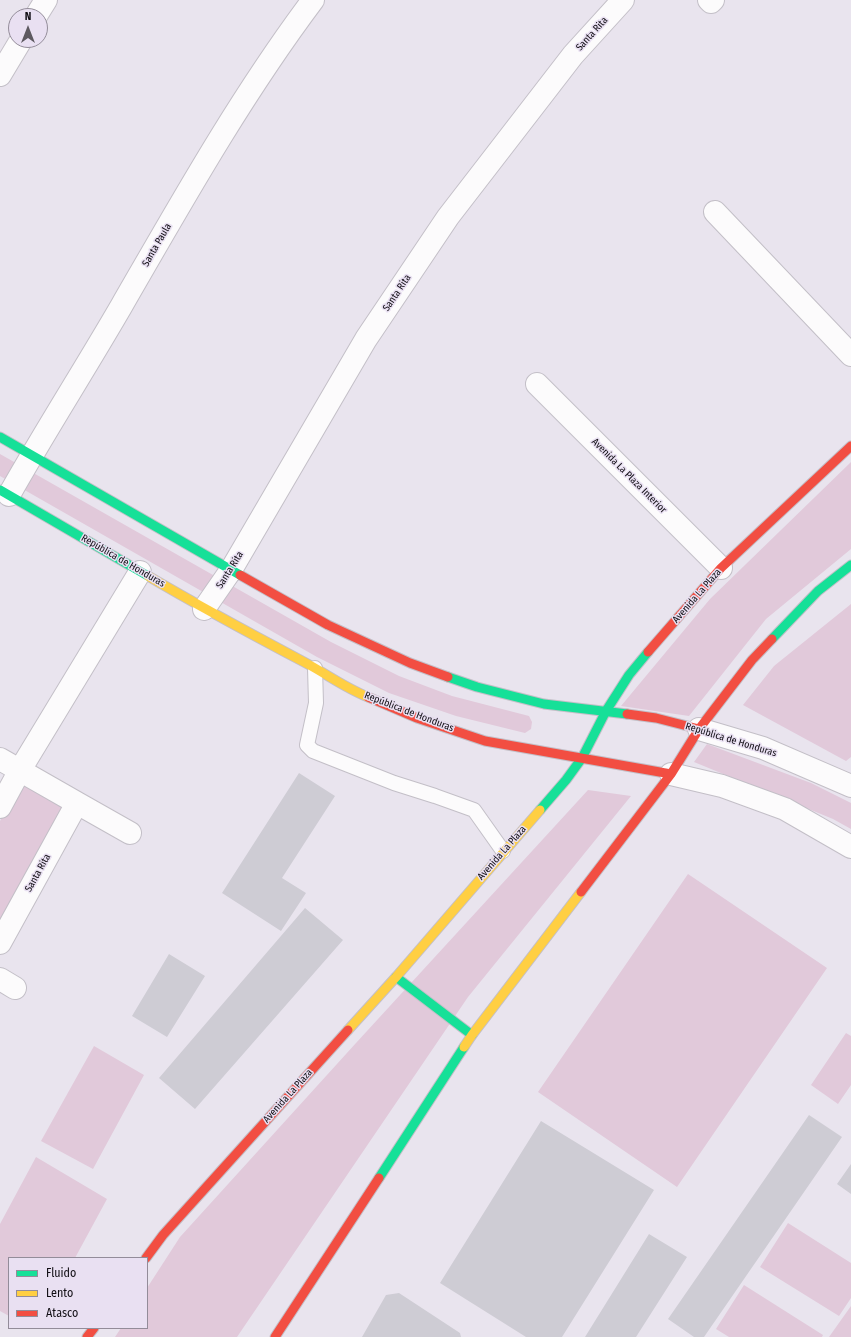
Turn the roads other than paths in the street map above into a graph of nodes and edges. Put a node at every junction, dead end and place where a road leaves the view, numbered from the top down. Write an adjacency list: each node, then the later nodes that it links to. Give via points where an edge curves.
1 (314, 0): 12 (street, Santa Paula, via 251,87 217,141 90,361)
2 (623, 0): 16 (street, Santa Rita, via 573,55 448,217 366,339)
3 (709, 0): 4 (street)
4 (713, 0)
5 (16, 48): 6 (street)
6 (0, 75)
7 (715, 212): 8 (street)
8 (851, 355)
9 (537, 384): 15 (street, Avenida La Plaza Interior)
10 (0, 437): 12 (main road, República de Honduras)
11 (851, 446): 15 (main road, Avenida La Plaza)
12 (31, 455): 13 (street, Santa Paula); 16 (main road, República de Honduras)
13 (4, 492): 17 (main road, República de Honduras)
14 (851, 565): 21 (main road, via 818,591 752,660)
15 (721, 568): 20 (main road, Avenida La Plaza, via 628,675)
16 (231, 570): 18 (street, Santa Rita); 20 (main road, República de Honduras, via 328,625 410,663 477,687 544,704)
17 (140, 572): 18 (main road, República de Honduras); 24 (street)
18 (204, 608): 19 (main road, República de Honduras)
19 (315, 668): 22 (main road, República de Honduras, via 353,691 417,718 485,741); 31 (lane, via 317,700 306,745 313,751 394,783 474,810)
20 (606, 711): 21 (main road, República de Honduras, via 656,718); 22 (main road, Avenida La Plaza)
21 (698, 729): 25 (main road); 26 (street, República de Honduras, via 763,748)
22 (582, 758): 25 (main road, República de Honduras); 31 (main road, Avenida La Plaza, via 566,780)
23 (0, 759): 24 (street)
24 (20, 770): 27 (street); 28 (street)
25 (671, 774): 30 (street, República de Honduras, via 722,786 785,809); 34 (main road)
26 (851, 786)
27 (77, 803): 29 (street); 32 (street, Santa Rita)
28 (0, 807)
29 (130, 833)
30 (851, 847)
31 (503, 851): 33 (main road, Avenida La Plaza)
32 (0, 943)
33 (396, 977): 34 (main road); 35 (main road, Avenida La Plaza, via 163,1235)
34 (472, 1035): 38 (main road)
35 (147, 1257)
36 (93, 1329): 37 (main road)
37 (87, 1337)
38 (275, 1337)

